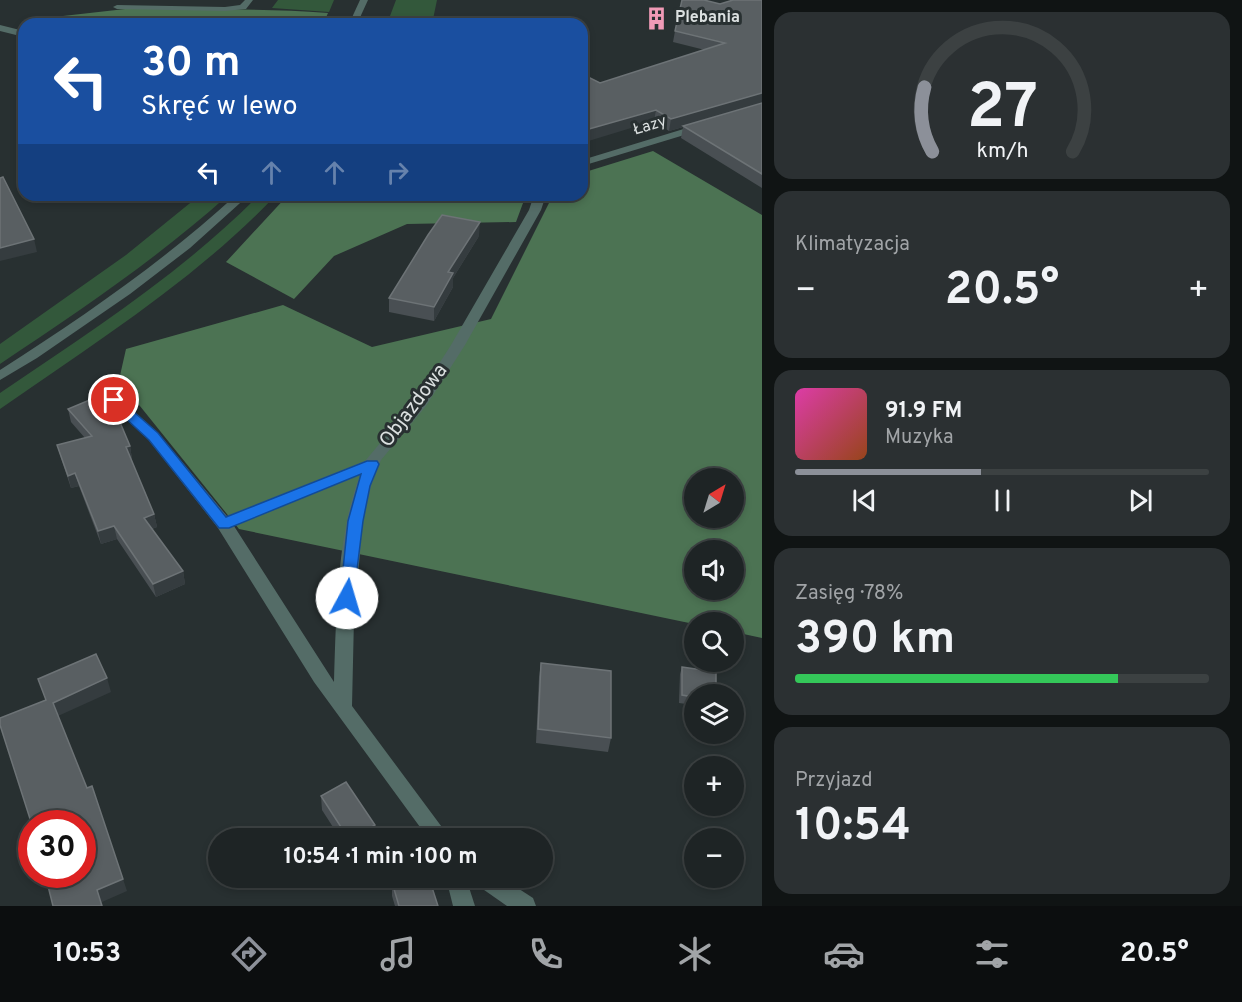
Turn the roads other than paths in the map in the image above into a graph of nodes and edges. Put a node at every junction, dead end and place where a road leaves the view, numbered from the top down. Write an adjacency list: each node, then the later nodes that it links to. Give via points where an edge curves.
1 (249, 0): 3 (street, via 243,7 225,9)
2 (364, 0): 4 (street)
3 (117, 7)
4 (356, 18)
5 (0, 28): 6 (street)
6 (18, 32)
7 (706, 125): 8 (street, Łazy)
8 (588, 161)
9 (236, 201): 11 (street, via 185,248 125,293)
10 (538, 201): 13 (street, Objazdowa, via 458,345 419,406)
11 (0, 376)
12 (114, 400): 14 (street, via 153,436)
13 (372, 464): 14 (street); 15 (street, Objazdowa, via 355,521 345,618)
14 (224, 524): 15 (street)
15 (343, 707): 16 (street)
16 (433, 828)
17 (459, 888): 19 (street)
18 (499, 888): 20 (street)
19 (464, 906)
20 (525, 906)

